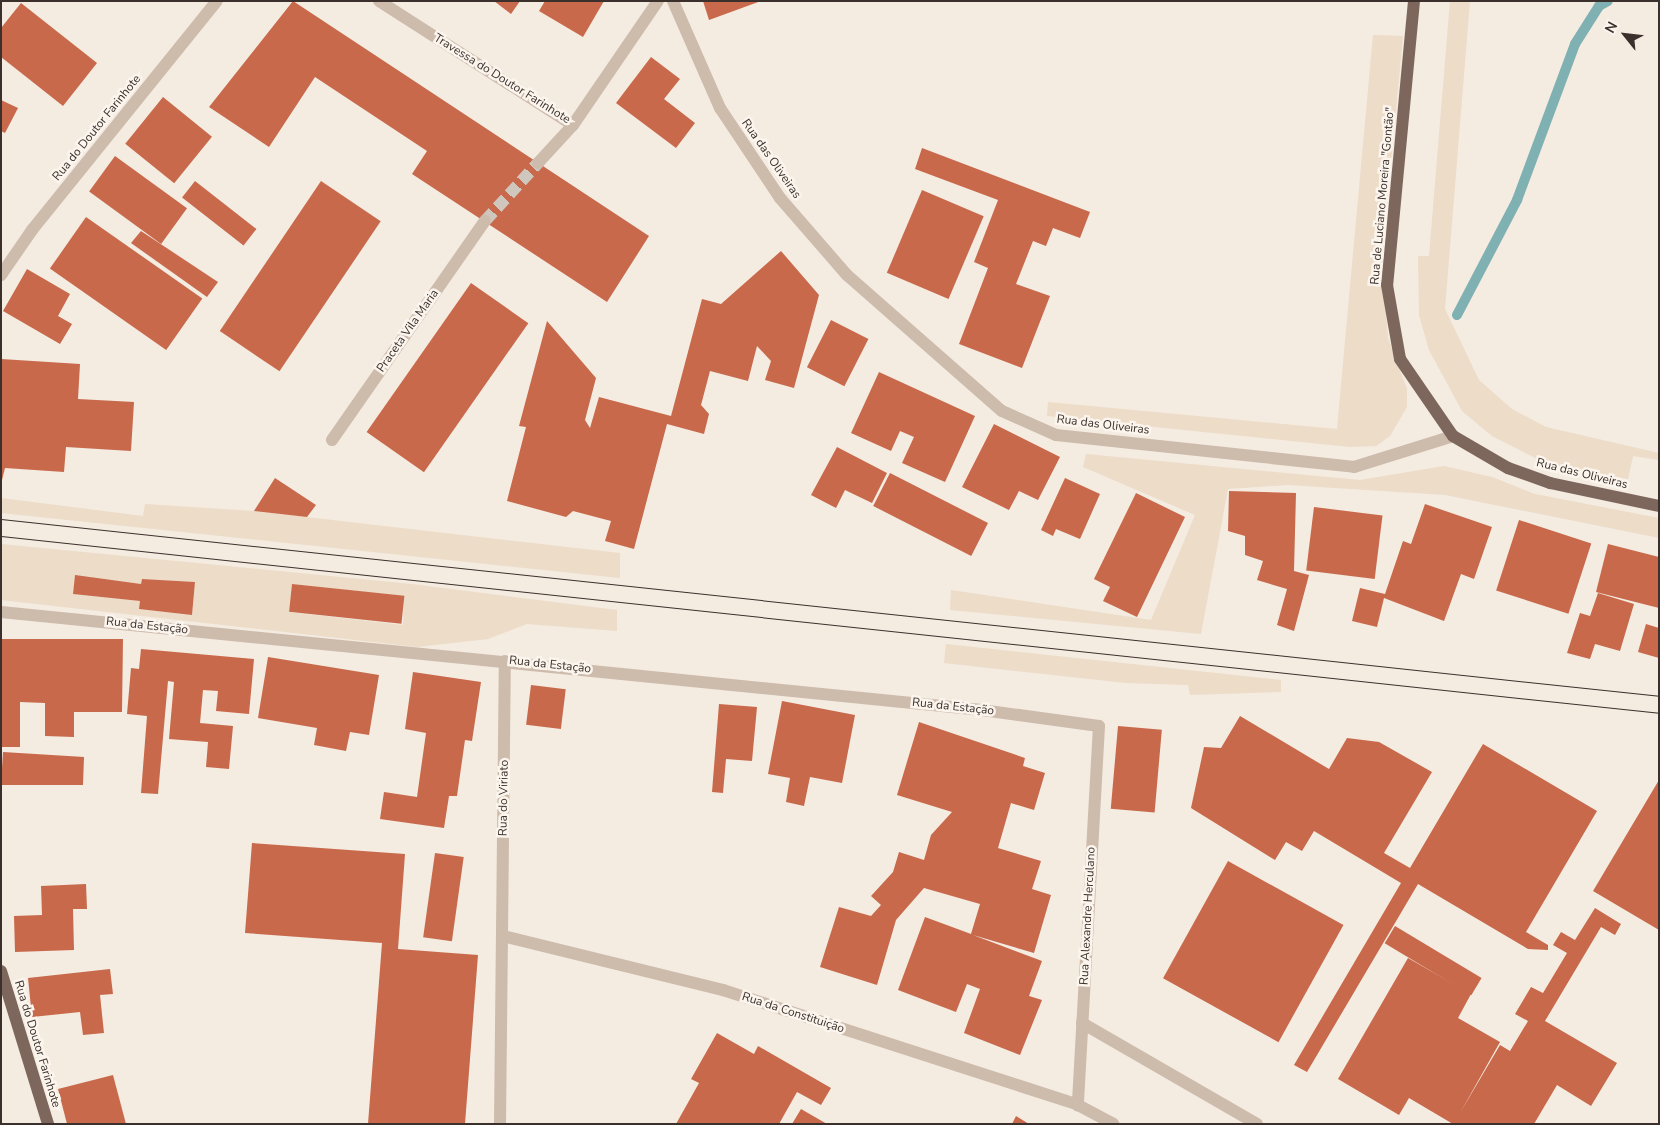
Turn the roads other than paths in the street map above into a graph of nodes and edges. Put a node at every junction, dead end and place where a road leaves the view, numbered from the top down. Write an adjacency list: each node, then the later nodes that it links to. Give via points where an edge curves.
1 (217, 1): 9 (street, Rua do Doutor Farinhote, via 32,230)
2 (379, 1): 6 (street, Travessa do Doutor Farinhote)
3 (658, 1): 6 (street, Travessa do Doutor Farinhote)
4 (673, 1): 10 (street, Rua das Oliveiras, via 720,108 780,198 847,275 1002,411 1056,435 1354,467)
5 (1414, 1): 10 (main road, Rua de Luciano Moreira "Gontão", via 1387,285 1400,359)
6 (574, 125): 7 (street)
7 (538, 163)
8 (485, 222): 11 (street, Praceta Vila Maria)
9 (1, 275)
10 (1453, 436): 12 (main road, Rua das Oliveiras, via 1508,468 1550,483)
11 (332, 440)
12 (1659, 506)
13 (1, 612): 14 (street, Rua da Estação)
14 (505, 660): 15 (street, Rua da Estação, via 982,710); 16 (street, Rua do Viriato)
15 (1098, 726): 18 (street, Rua Alexandre Herculano)
16 (503, 936): 19 (street, Rua da Constituição, via 723,990); 21 (street, Rua do Viriato)
17 (1, 971): 20 (main road, Rua do Doutor Farinhote)
18 (1082, 1023): 19 (street, Rua Alexandre Herculano); 23 (street)
19 (1078, 1105): 22 (street, Rua da Constituição)
20 (48, 1124)
21 (500, 1124)
22 (1113, 1124)
23 (1258, 1124)

